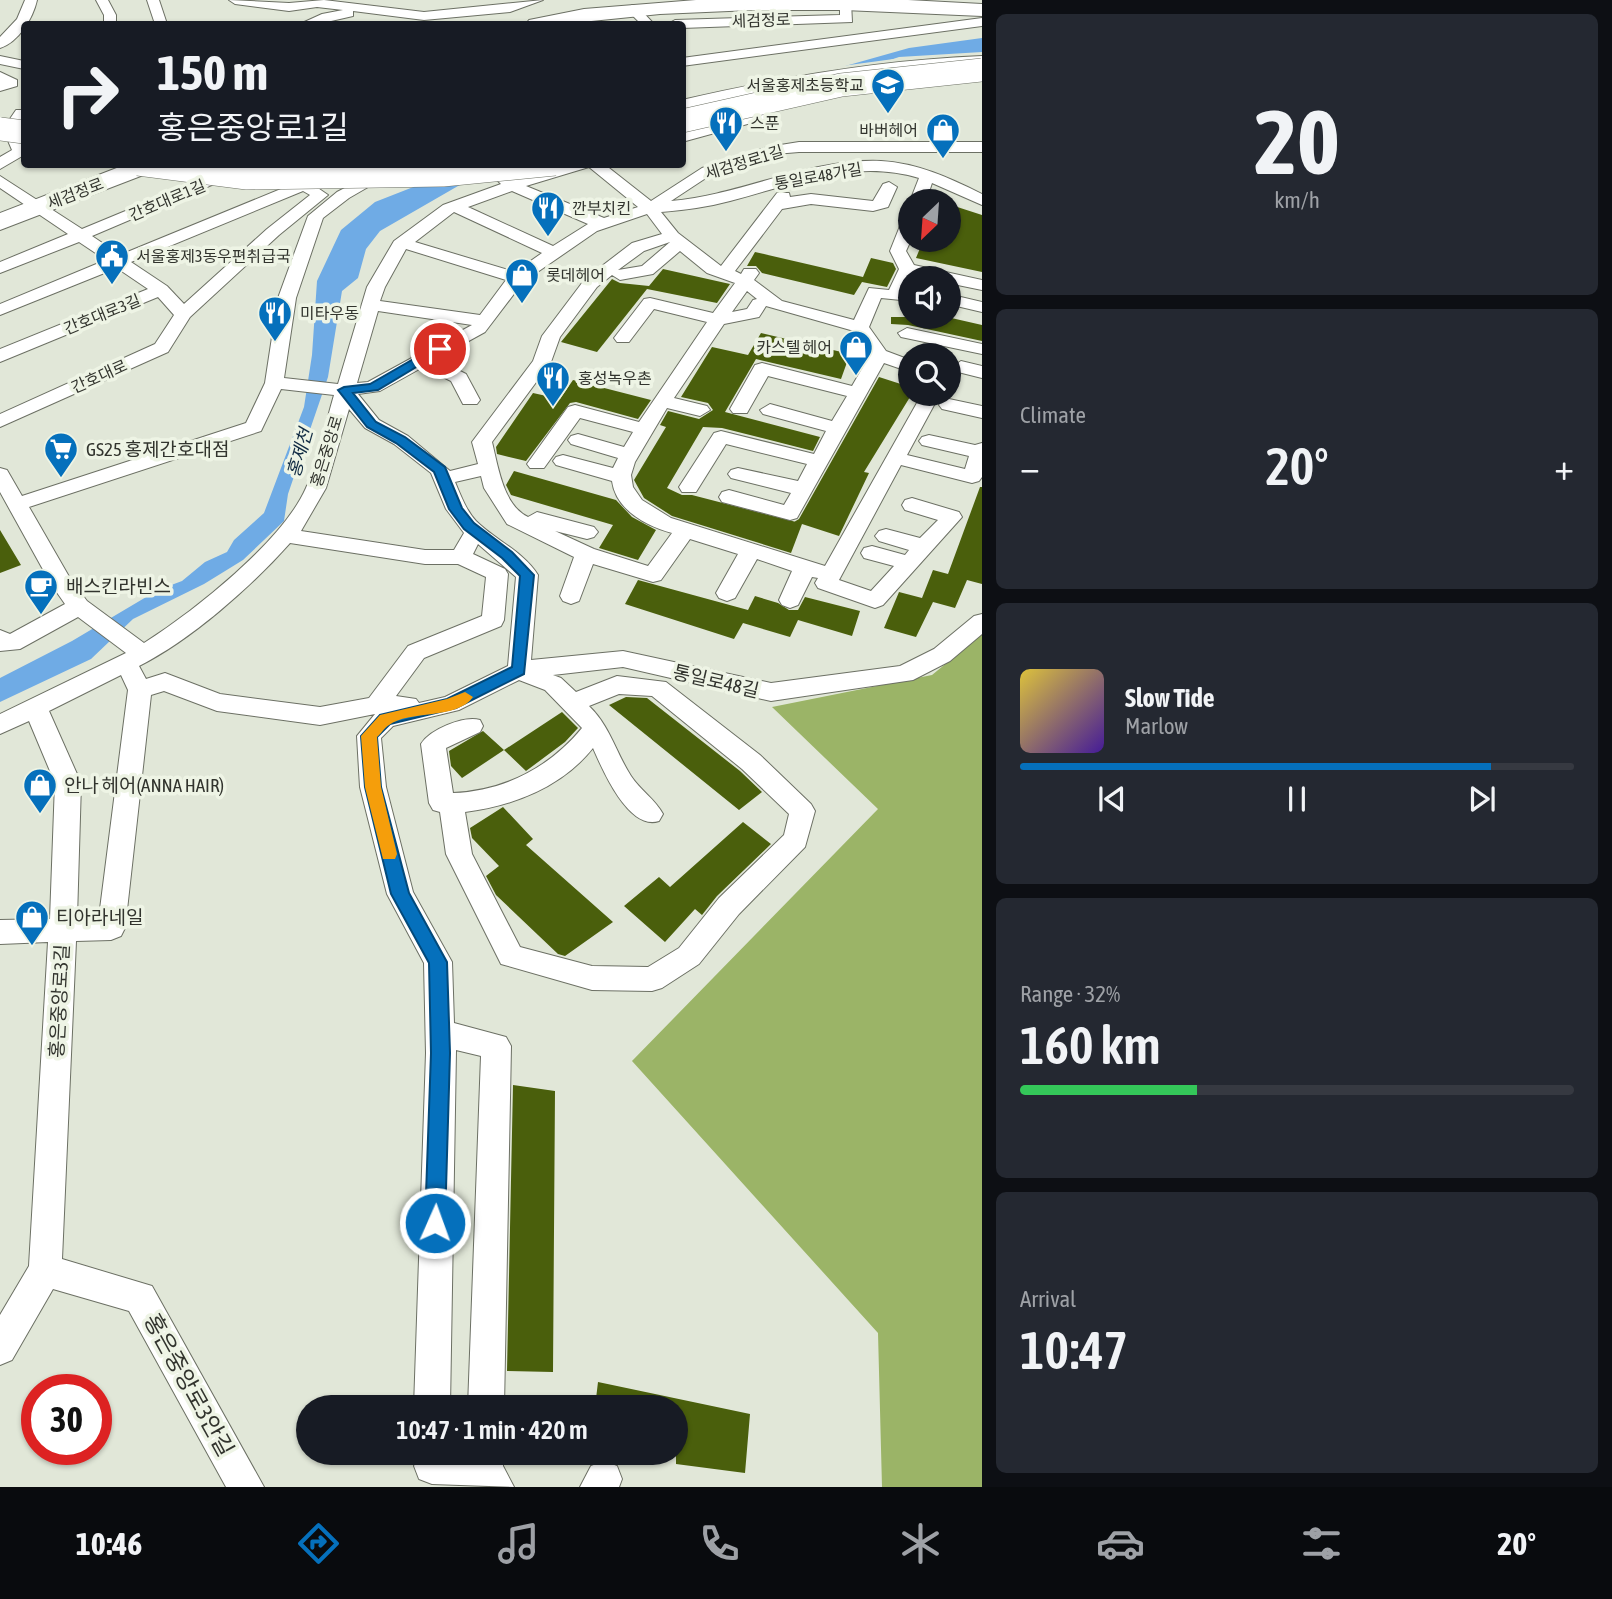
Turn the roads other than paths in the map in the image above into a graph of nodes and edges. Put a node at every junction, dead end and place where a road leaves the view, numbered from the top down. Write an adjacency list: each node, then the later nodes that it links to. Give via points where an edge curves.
1 (31, 0): 17 (street)
2 (153, 0): 20 (street)
3 (234, 0): 9 (street)
4 (335, 0): 9 (street)
5 (537, 0): 10 (street)
6 (102, 1): 18 (street); 19 (street)
7 (814, 1): 14 (main road, 세검정로); 15 (main road, 세검정로)
8 (891, 2): 13 (main road, 세검정로); 14 (main road, 세검정로)
9 (352, 7): 12 (street, via 424,16)
10 (510, 8): 12 (street); 24 (street)
11 (632, 9): 15 (main road, 세검정로); 25 (main road, 세검정로); 26 (street)
12 (491, 10): 23 (street)
13 (982, 10)
14 (846, 11): 16 (street, 세검정로); 31 (street, 세검정로, via 863,20)
15 (674, 14): 28 (street, 세검정로)
16 (760, 19): 28 (street, 세검정로); 33 (street)
17 (22, 21)
18 (96, 21)
19 (110, 21)
20 (161, 21)
21 (317, 21): 22 (street, via 343,13)
22 (378, 21)
23 (459, 21)
24 (532, 21)
25 (556, 21)
26 (645, 21)
27 (21, 22): 32 (street)
28 (723, 22): 35 (street)
29 (982, 22): 31 (street)
30 (686, 25): 34 (street)
31 (875, 35): 33 (street)
32 (0, 44)
33 (789, 47): 35 (street)
34 (712, 48): 35 (street); 37 (street)
35 (757, 51)
36 (0, 60): 39 (street)
37 (686, 60)
38 (982, 63): 44 (main road, via 841,74); 48 (street, via 825,84)
39 (21, 64)
40 (982, 71): 43 (street); 47 (main road, bridge, via 841,85)
41 (0, 76): 42 (street, via 12,83)
42 (0, 87)
43 (819, 94): 50 (main road)
44 (686, 106)
45 (0, 111): 46 (street)
46 (19, 119): 49 (main road, bridge); 54 (street, via 10,129 20,151)
47 (686, 120)
48 (686, 127)
49 (0, 129)
50 (686, 136)
51 (0, 140): 52 (main road)
52 (21, 143)
53 (982, 147): 76 (street, 세검정로1길, via 773,150 707,171)
54 (0, 164)
55 (140, 168): 75 (main road, 세검정로)
56 (169, 168): 61 (main road, bridge, via 247,178 443,175)
57 (244, 168): 79 (street, 간호대로1길)
58 (277, 168): 68 (street)
59 (392, 168): 115 (street, via 343,195 317,216 287,298)
60 (492, 168): 67 (street, bridge)
61 (513, 168)
62 (541, 168): 67 (street, 홍은중앙로)
63 (566, 168): 67 (street, 홍은중앙로)
64 (599, 168): 76 (street)
65 (927, 176): 71 (street); 72 (street, 통일로48가길); 76 (street, 통일로48가길, via 881,166 844,169 766,184 725,198)
66 (0, 181): 75 (street, 세검정로)
67 (506, 181): 73 (street, 홍은중앙로); 78 (street)
68 (302, 186): 83 (street); 99 (street, via 320,195)
69 (804, 186): 74 (street)
70 (889, 187): 74 (street, via 882,204 875,206 845,198)
71 (922, 189)
72 (982, 200)
73 (454, 206): 81 (street, 홍은중앙로); 82 (street)
74 (773, 206): 85 (street)
75 (38, 207): 77 (main road, 세검정로); 79 (street, 세검정로)
76 (650, 208): 78 (street, 세검정로1길); 80 (street)
77 (0, 222)
78 (603, 224): 82 (street, 세검정로1길)
79 (81, 236): 83 (street); 84 (street, 간호대로1길)
80 (676, 239): 85 (street); 86 (street, via 647,270); 137 (street, via 638,247 591,283 551,336 542,362 482,442)
81 (402, 243): 88 (street); 96 (street, 홍은중앙로)
82 (553, 252): 88 (street, 세검정로1길)
83 (116, 261): 93 (street); 98 (street)
84 (0, 268)
85 (725, 274): 87 (street)
86 (620, 275)
87 (747, 277): 95 (street); 102 (street)
88 (517, 278): 100 (street, 세검정로1길)
89 (961, 281): 91 (street)
90 (789, 285): 95 (street)
91 (982, 285)
92 (898, 289): 103 (street, via 895,296 875,292)
93 (162, 290): 99 (street, 간호대로3길); 110 (street, 간호대로3길)
94 (961, 302): 97 (street)
95 (767, 304): 102 (street); 103 (street)
96 (370, 305): 100 (street); 116 (street, 홍은중앙로)
97 (982, 307)
98 (0, 310)
99 (183, 314): 126 (street, 간호대로, via 162,348)
100 (483, 321): 111 (street, 세검정로1길, via 479,328)
101 (655, 322): 102 (street)
102 (713, 327): 105 (street, via 650,303); 119 (street)
103 (860, 327): 109 (street)
104 (907, 333): 106 (street)
105 (623, 338)
106 (929, 343)
107 (982, 349): 108 (street)
108 (961, 354)
109 (879, 355): 113 (street); 117 (street)
110 (0, 356)
111 (421, 359): 116 (street, 세검정로1길, via 373,387); 118 (street, via 459,377)
112 (961, 359): 114 (street)
113 (898, 362)
114 (982, 372)
115 (274, 383): 116 (street, 세검정로1길); 145 (street, via 254,427)
116 (344, 390): 141 (street, via 372,424 440,470); 149 (street, 홍은중앙로, via 316,488)
117 (858, 393): 122 (street, via 762,369); 127 (street)
118 (470, 400)
119 (663, 401): 123 (street); 128 (street)
120 (935, 406): 133 (street)
121 (961, 406): 125 (street)
122 (740, 409)
123 (700, 410)
124 (771, 410): 127 (street)
125 (982, 412)
126 (0, 421)
127 (838, 428): 135 (street)
128 (645, 429): 132 (street); 136 (street, via 575,411)
129 (578, 440): 132 (street)
130 (929, 441): 131 (street)
131 (981, 451): 133 (street, via 972,477)
132 (630, 454): 140 (street)
133 (895, 457): 156 (street)
134 (563, 461): 140 (street)
135 (819, 461): 142 (street, via 721,437); 143 (street)
136 (537, 464)
137 (488, 467): 141 (street); 150 (street, via 494,488 509,511)
138 (0, 474): 145 (street)
139 (738, 474): 143 (street)
140 (621, 477): 147 (street, via 623,491 645,515)
141 (444, 480): 148 (street, via 456,509)
142 (689, 487)
143 (804, 489): 144 (street, via 790,513)
144 (729, 497)
145 (18, 503): 160 (street, via 62,584)
146 (912, 505): 151 (street, via 952,517)
147 (685, 530): 150 (street, via 653,575); 152 (street)
148 (478, 533): 153 (street); 164 (street, via 527,575)
149 (285, 536): 153 (street, via 425,557); 163 (street, 홍은중앙로, via 216,603 172,636)
150 (587, 543): 158 (street)
151 (925, 547): 154 (street); 154 (street, via 879,544)
152 (751, 550): 155 (street); 157 (street)
153 (461, 557): 168 (street, via 497,575 493,620 415,652)
154 (909, 564): 156 (street, via 875,600 826,583)
155 (805, 567): 156 (street); 159 (street)
156 (831, 575)
157 (727, 593)
158 (571, 596)
159 (790, 600)
160 (80, 606): 162 (street, via 12,643 5,644); 163 (street)
161 (982, 622): 164 (street, 통일로48길, via 942,655 905,674 771,692 623,659)
162 (0, 638)
163 (135, 655): 165 (street); 169 (street, 홍은중앙로)
164 (519, 670): 166 (street, via 553,684); 167 (street)
165 (140, 690): 168 (street, via 165,682 218,702 320,716); 175 (street, 홍은중앙로3길, via 111,929)
166 (572, 703): 172 (street); 173 (street, via 617,685 658,688 751,762 802,811 796,840 729,906 689,956 652,979 592,978 511,956 459,853)
167 (451, 704): 168 (street); 177 (street, via 385,719 369,736 373,787 400,894 438,962)
168 (377, 705)
169 (36, 709): 170 (street, 홍은중앙로); 175 (street, via 68,783)
170 (0, 725)
171 (471, 726): 173 (street, via 433,744 442,803)
172 (595, 728): 173 (street, via 573,755 531,784 467,803); 174 (street, via 622,783)
173 (451, 803)
174 (650, 814)
175 (63, 929): 176 (street); 178 (street, 홍은중앙로3길)
176 (0, 932)
177 (440, 1032): 180 (street); 181 (street, via 496,1046)
178 (45, 1270): 179 (street, 홍은중앙로3길); 184 (street, 홍은중앙로3안길, via 140,1298)
179 (0, 1348)
180 (432, 1395)
181 (486, 1395)
182 (432, 1469): 183 (street)
183 (483, 1469)
184 (246, 1487)

